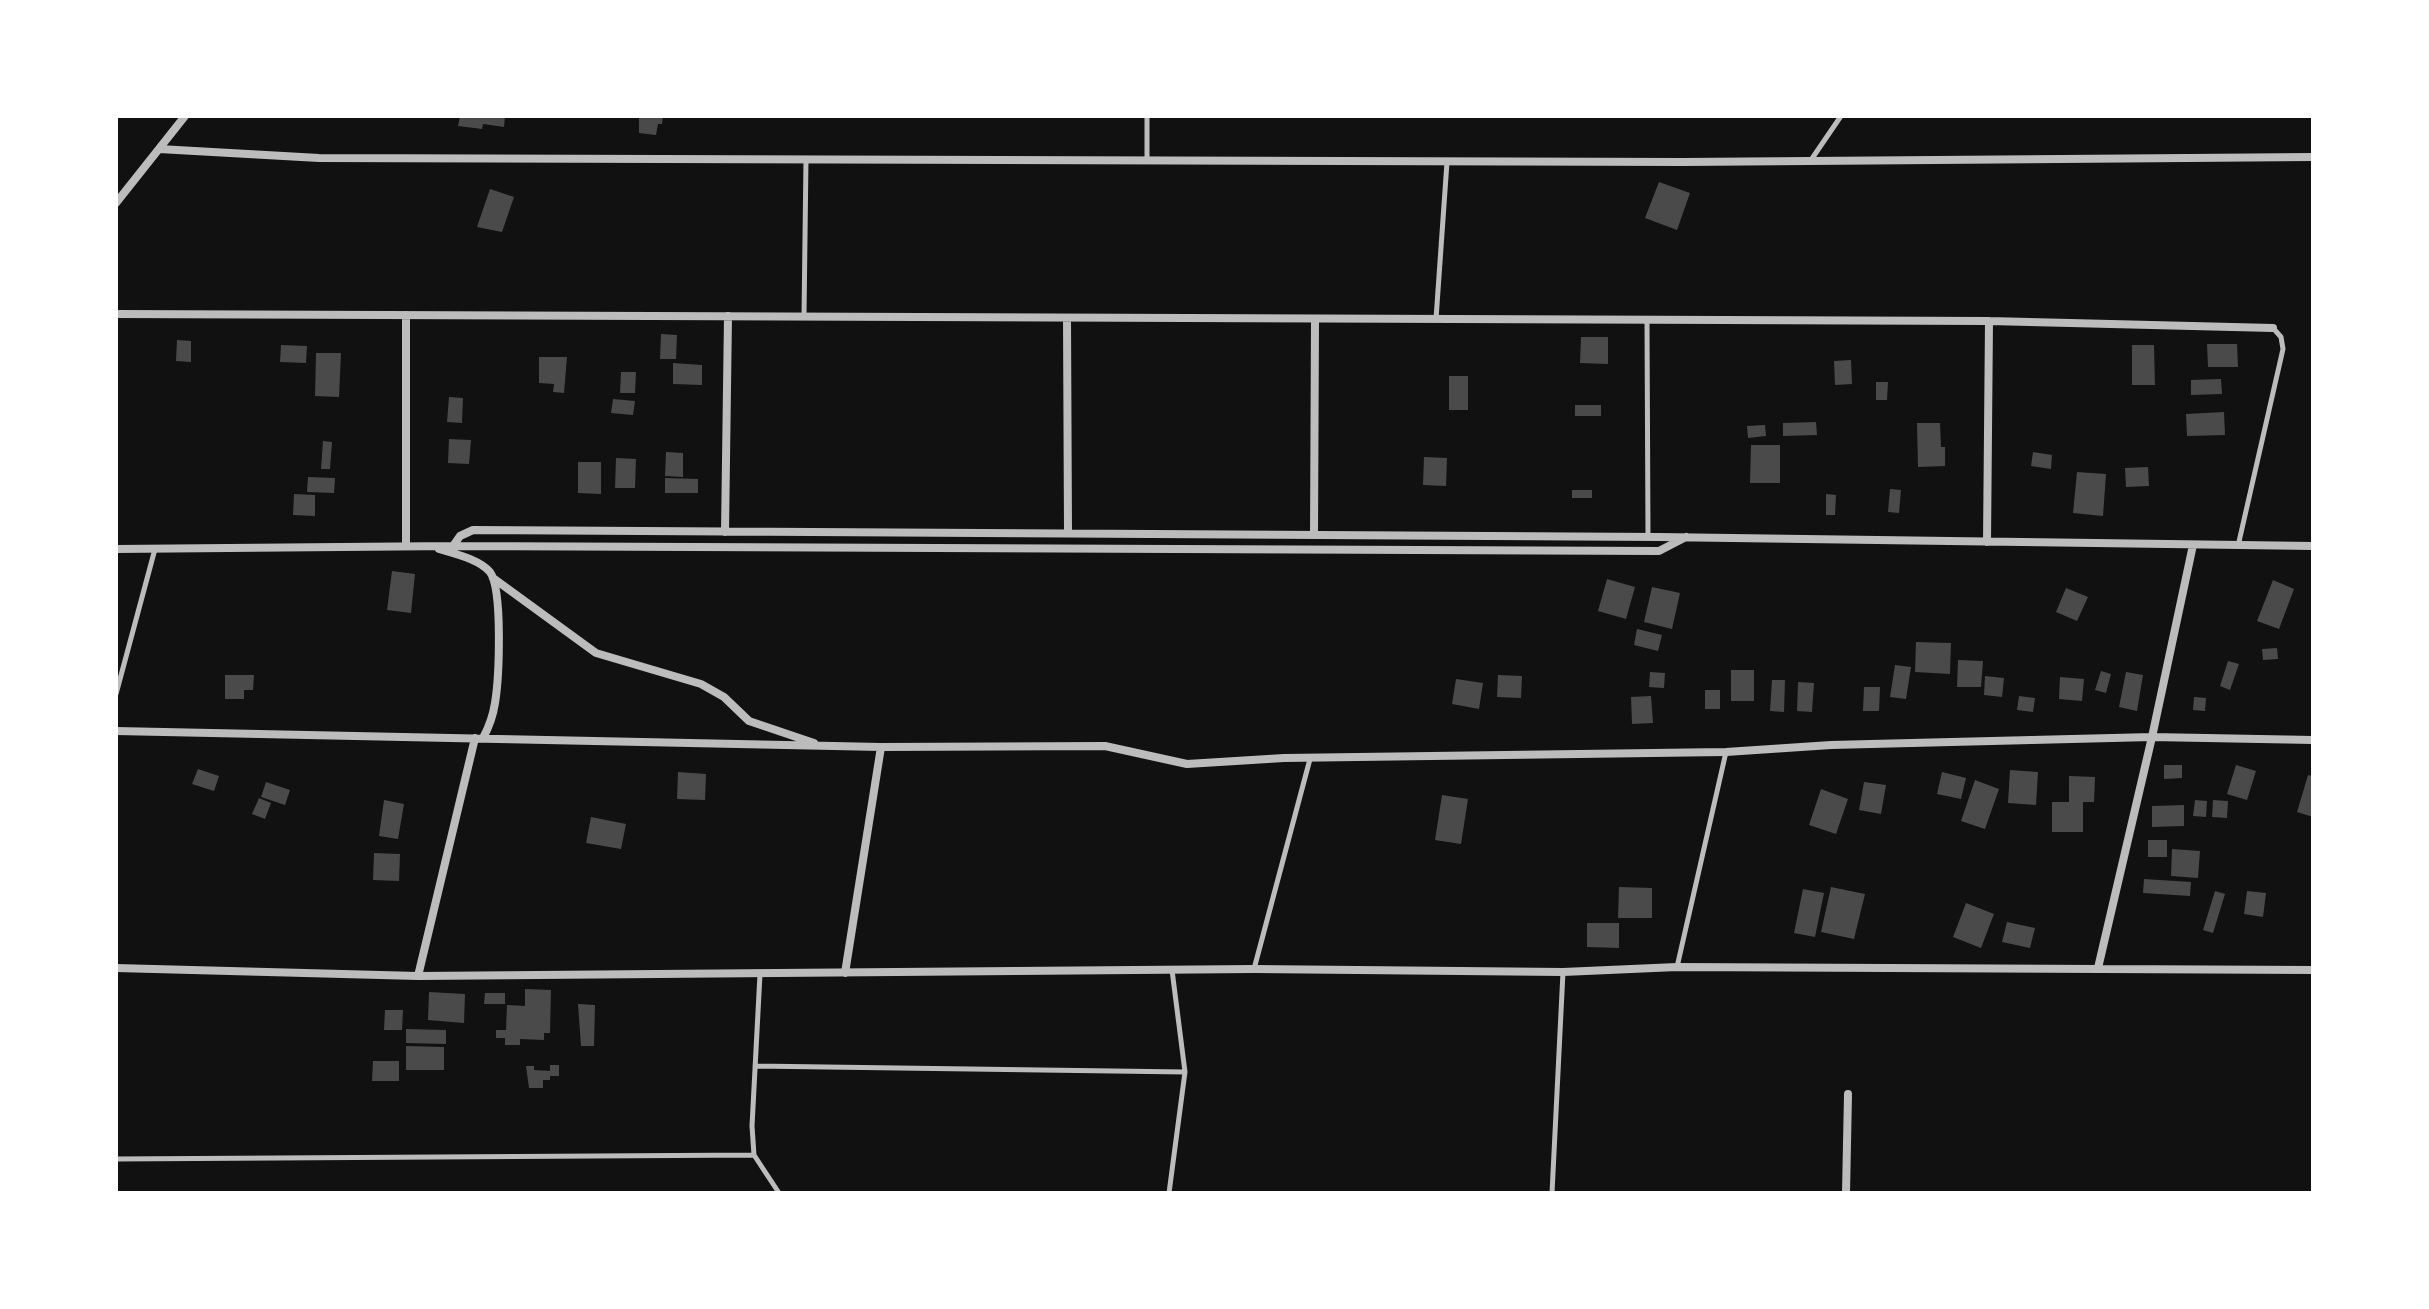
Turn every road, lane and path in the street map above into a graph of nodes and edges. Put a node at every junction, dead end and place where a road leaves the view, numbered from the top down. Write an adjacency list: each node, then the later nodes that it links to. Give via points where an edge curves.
1 (185, 116): 4 (street)
2 (1147, 116): 7 (lane)
3 (1841, 116): 9 (lane)
4 (159, 149): 6 (street, via 319,158); 10 (street)
5 (2313, 157): 9 (street)
6 (806, 159): 7 (street); 14 (lane)
7 (1147, 160): 8 (street)
8 (1447, 161): 9 (street); 17 (lane)
9 (1811, 161)
10 (116, 203)
11 (116, 314): 12 (street)
12 (406, 315): 13 (street); 28 (street)
13 (728, 316): 14 (street); 21 (street)
14 (804, 317): 15 (street)
15 (1067, 318): 16 (street); 22 (street)
16 (1315, 319): 17 (street); 23 (street)
17 (1436, 319): 18 (street)
18 (1647, 320): 19 (street); 24 (lane)
19 (1989, 321): 20 (street); 26 (street)
20 (2273, 328): 31 (lane, via 2283,349)
21 (725, 532): 22 (street); 30 (street, via 473,530)
22 (1068, 533): 23 (street)
23 (1314, 535): 24 (street)
24 (1648, 537): 25 (street)
25 (1686, 537): 26 (street); 30 (street, via 1659,551)
26 (1987, 542): 27 (street)
27 (2193, 545): 31 (street); 38 (street)
28 (406, 546): 29 (street); 33 (street)
29 (431, 546): 30 (street); 35 (street, via 478,563)
30 (453, 546)
31 (2238, 546): 32 (street)
32 (2313, 546)
33 (155, 548): 34 (street); 36 (lane)
34 (116, 549)
35 (493, 578): 39 (street, via 499,666 495,705); 41 (street, via 596,653 701,684 749,721)
36 (116, 694)
37 (116, 731): 39 (street)
38 (2152, 737): 40 (street); 43 (street); 47 (street)
39 (479, 738): 41 (street); 54 (street)
40 (2313, 740)
41 (822, 746): 42 (street)
42 (881, 747): 44 (street, via 1105,746 1187,764); 53 (street)
43 (1726, 752): 44 (street); 45 (lane)
44 (1310, 758): 48 (lane)
45 (1677, 967): 47 (street); 51 (street)
46 (116, 968): 54 (street)
47 (2098, 968): 50 (street)
48 (1254, 969): 49 (street); 51 (street)
49 (1172, 970): 53 (street); 56 (lane)
50 (2313, 970)
51 (1563, 972): 62 (lane)
52 (760, 973): 53 (street); 54 (street); 55 (lane)
53 (845, 973)
54 (418, 976)
55 (755, 1066): 56 (lane); 58 (lane)
56 (1185, 1072): 61 (lane)
57 (1848, 1094): 63 (street)
58 (754, 1155): 59 (lane); 60 (lane)
59 (116, 1159)
60 (779, 1193)
61 (1169, 1193)
62 (1552, 1193)
63 (1846, 1193)

